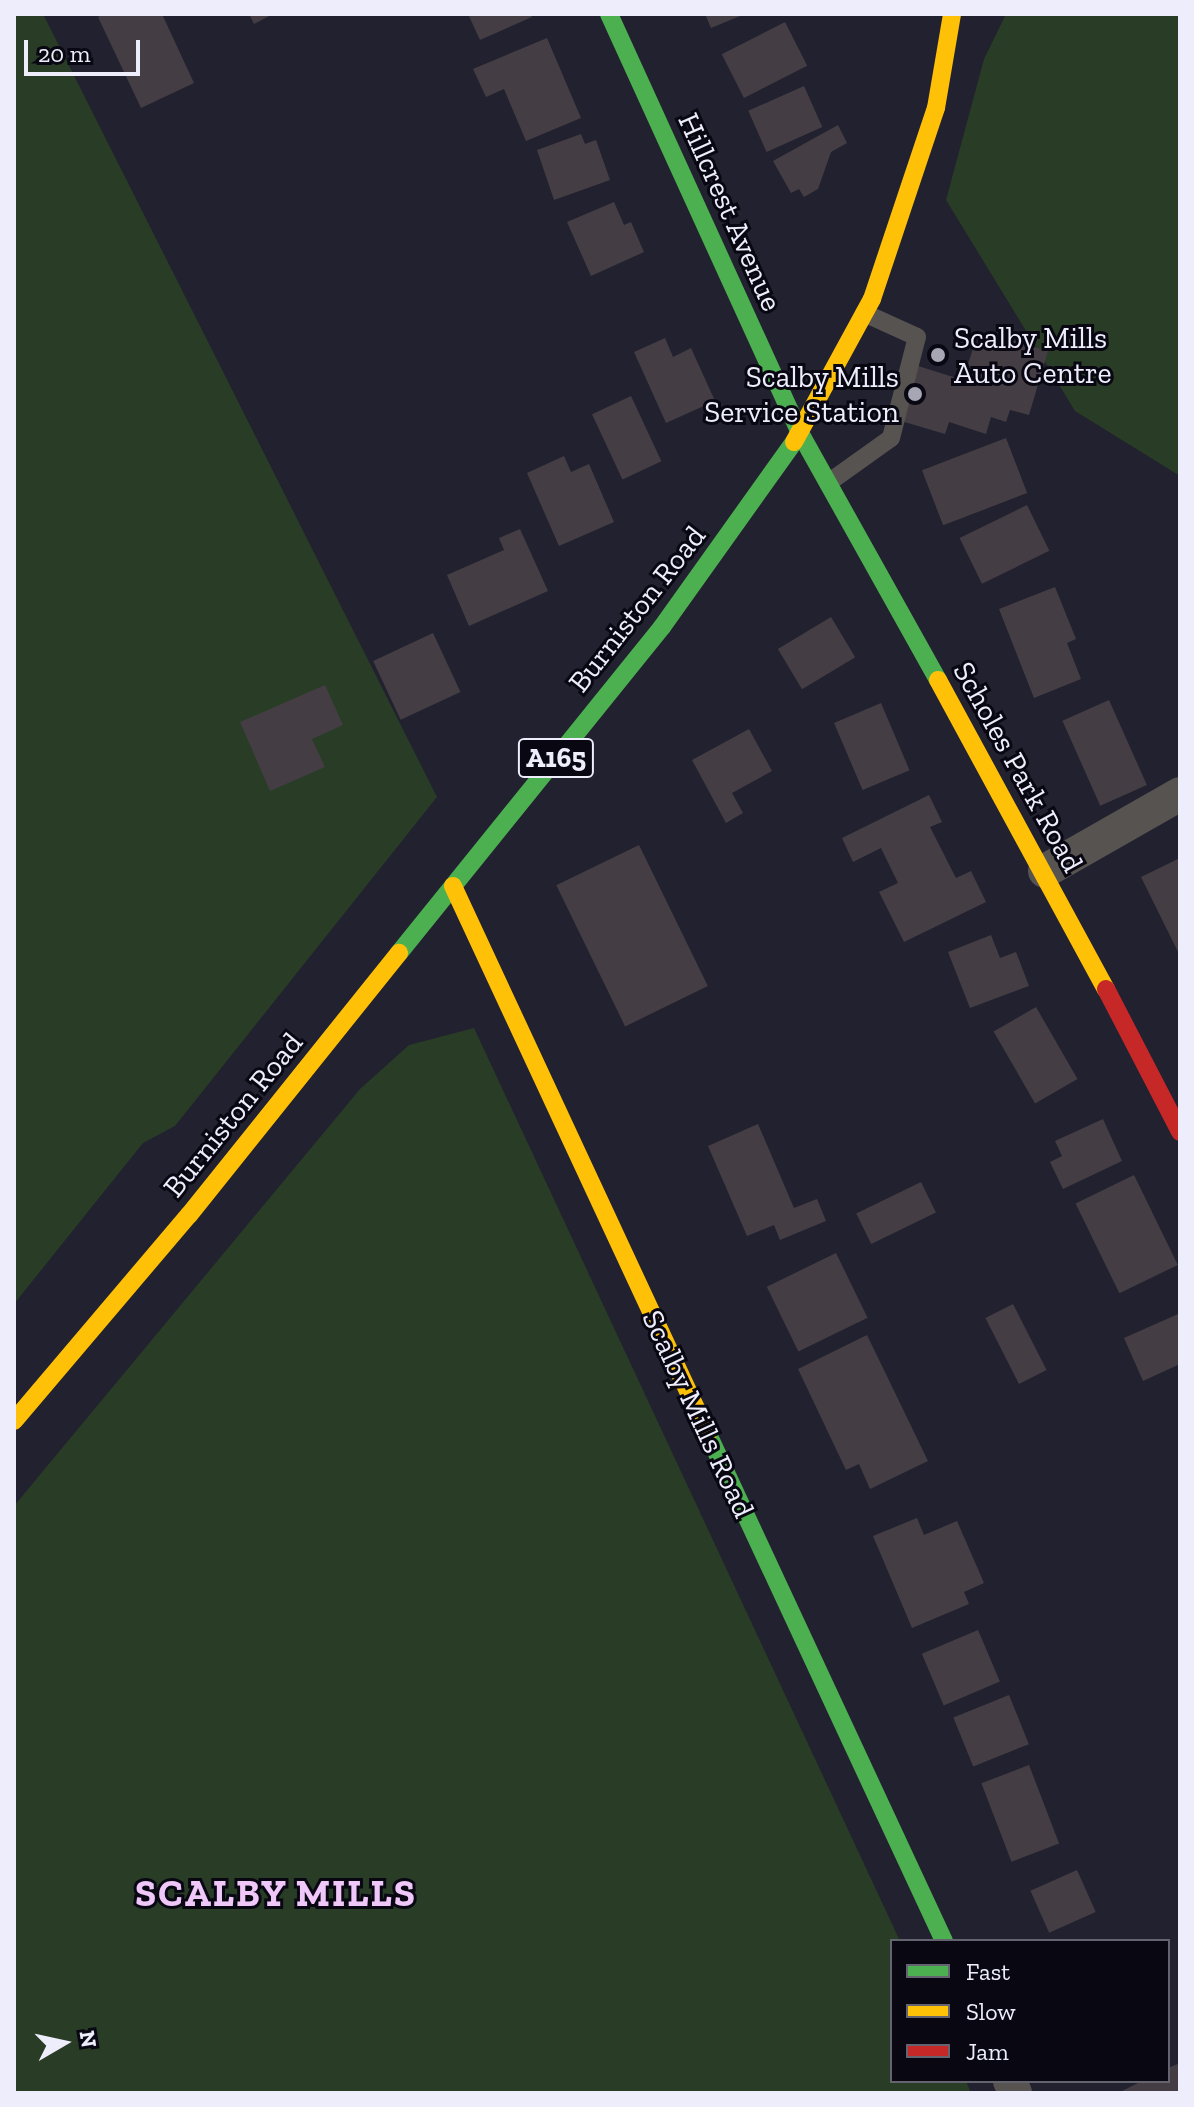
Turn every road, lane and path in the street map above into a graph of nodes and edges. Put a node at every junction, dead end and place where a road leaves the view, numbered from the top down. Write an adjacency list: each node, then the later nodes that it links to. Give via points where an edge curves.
1 (609, 14): 4 (street, Hillcrest Avenue)
2 (952, 14): 3 (street, Burniston Road / A165, via 936,108)
3 (864, 313): 4 (street, Burniston Road / A165); 5 (lane, via 917,337 891,438)
4 (800, 433): 5 (street, Scholes Park Road); 8 (street, Burniston Road / A165, via 662,627)
5 (828, 483): 7 (street, Scholes Park Road)
6 (1180, 794): 7 (street)
7 (1045, 871): 9 (street, Scholes Park Road)
8 (453, 886): 10 (street, Burniston Road / A165, via 189,1215); 11 (street, Scalby Mills Road)
9 (1180, 1132)
10 (14, 1421)
11 (943, 1939)

